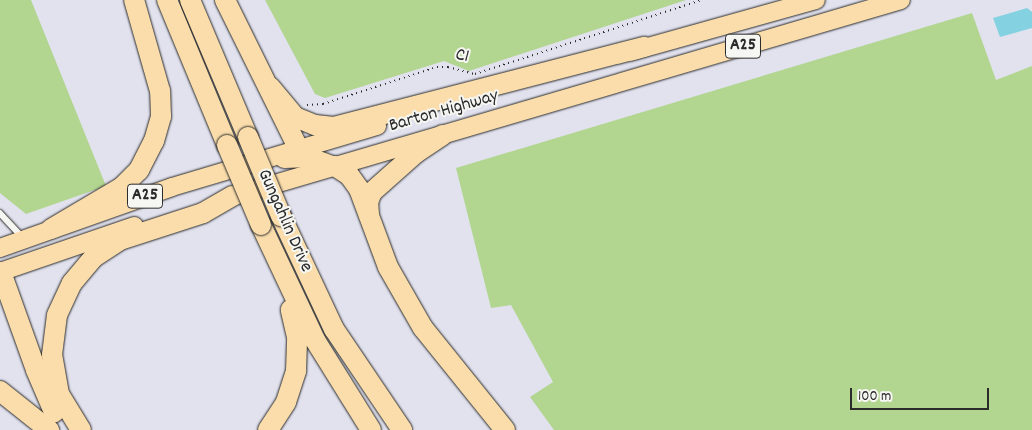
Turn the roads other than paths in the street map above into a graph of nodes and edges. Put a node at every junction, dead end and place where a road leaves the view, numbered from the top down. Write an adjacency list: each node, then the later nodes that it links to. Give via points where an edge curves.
1 (134, 0): 17 (highway, via 160,91 160,116 154,141 139,170 122,187)
2 (167, 0): 16 (highway, Gungahlin Drive, bridge)
3 (190, 0): 26 (highway, Gungahlin Drive, bridge, via 281,216 334,329)
4 (225, 0): 8 (highway)
5 (816, 0): 7 (highway, Barton Highway / A25)
6 (901, 0): 9 (highway, Barton Highway / A25)
7 (644, 48): 8 (highway, via 334,126 315,125 295,117); 10 (highway, Barton Highway / A25)
8 (270, 87): 10 (highway)
9 (443, 135): 11 (highway, Barton Highway / A25); 15 (highway, via 410,158 372,192 368,202)
10 (299, 153): 11 (highway); 12 (highway, via 294,173); 17 (highway, Barton Highway / A25, via 240,165)
11 (335, 166): 12 (highway, Barton Highway / A25); 15 (highway, via 357,186)
12 (284, 181): 13 (highway, Barton Highway / A25)
13 (233, 196): 19 (highway, Barton Highway / A25); 23 (highway, via 203,213 120,240 94,257 72,283 55,321 52,355 59,394)
14 (0, 212): 18 (lane)
15 (370, 221): 27 (highway, via 388,267 419,322)
16 (261, 225): 24 (highway, via 293,315 298,348 290,392); 25 (highway, Gungahlin Drive, via 315,340)
17 (51, 229): 18 (highway, Barton Highway / A25)
18 (13, 242): 19 (highway, via 3,253)
19 (0, 272): 22 (highway, via 36,370)
20 (0, 391): 21 (highway)
21 (49, 430)
22 (65, 430)
23 (81, 430)
24 (268, 430)
25 (371, 430)
26 (402, 430)
27 (505, 430)

